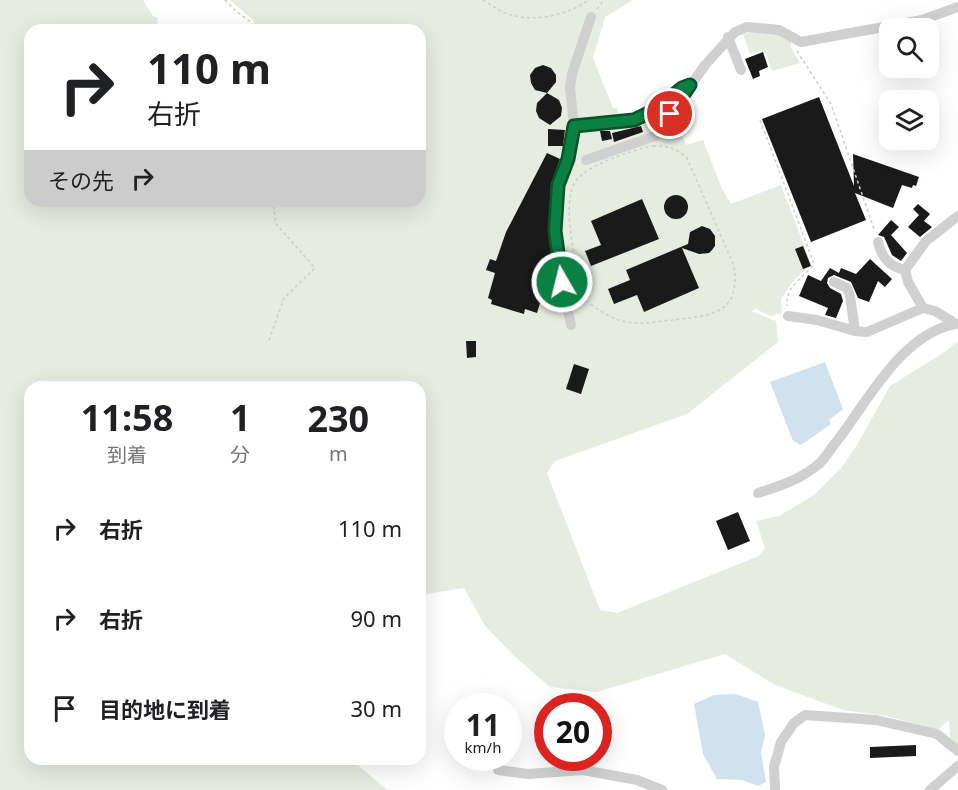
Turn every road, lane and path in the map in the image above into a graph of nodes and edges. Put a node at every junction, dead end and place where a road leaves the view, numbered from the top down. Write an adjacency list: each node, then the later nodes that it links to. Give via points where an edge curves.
1 (225, 0): 7 (path)
2 (483, 0): 3 (path, via 519,17 566,13)
3 (589, 0)
4 (604, 0): 6 (path)
5 (958, 7): 9 (lane, via 922,20)
6 (591, 17): 13 (lane, via 572,74)
7 (252, 24)
8 (728, 37): 9 (lane, via 747,27 778,30); 10 (lane); 11 (lane)
9 (795, 40): 17 (path, via 797,51 831,104)
10 (741, 70)
11 (690, 85): 13 (lane, via 634,120); 14 (lane, via 655,136)
12 (760, 120): 21 (path, via 813,261 813,266 789,291)
13 (574, 126): 23 (lane, via 558,185 555,231)
14 (586, 160)
15 (274, 207): 26 (path, via 276,224 315,268 284,298)
16 (958, 216): 18 (lane, via 926,242)
17 (879, 242): 18 (lane, via 881,252 892,266)
18 (905, 270): 20 (lane)
19 (834, 282): 25 (lane, via 847,288)
20 (923, 308): 24 (lane); 25 (lane, via 867,332)
21 (788, 316): 25 (lane)
22 (615, 319): 22 (path, via 586,301 569,222 570,193 584,172 640,148 679,150 691,165 734,266 737,284 724,308 709,315 653,322)
23 (571, 325)
24 (957, 325): 27 (lane, via 943,326 921,338 895,362 820,463 796,480)
25 (855, 331)
26 (269, 340)
27 (758, 494)
28 (958, 751): 32 (lane, via 937,734 876,720 805,715 781,742 774,767)
29 (958, 766): 33 (lane)
30 (506, 771): 31 (lane, via 528,774 582,770 637,780)
31 (662, 790)
32 (775, 790)
33 (930, 790)

